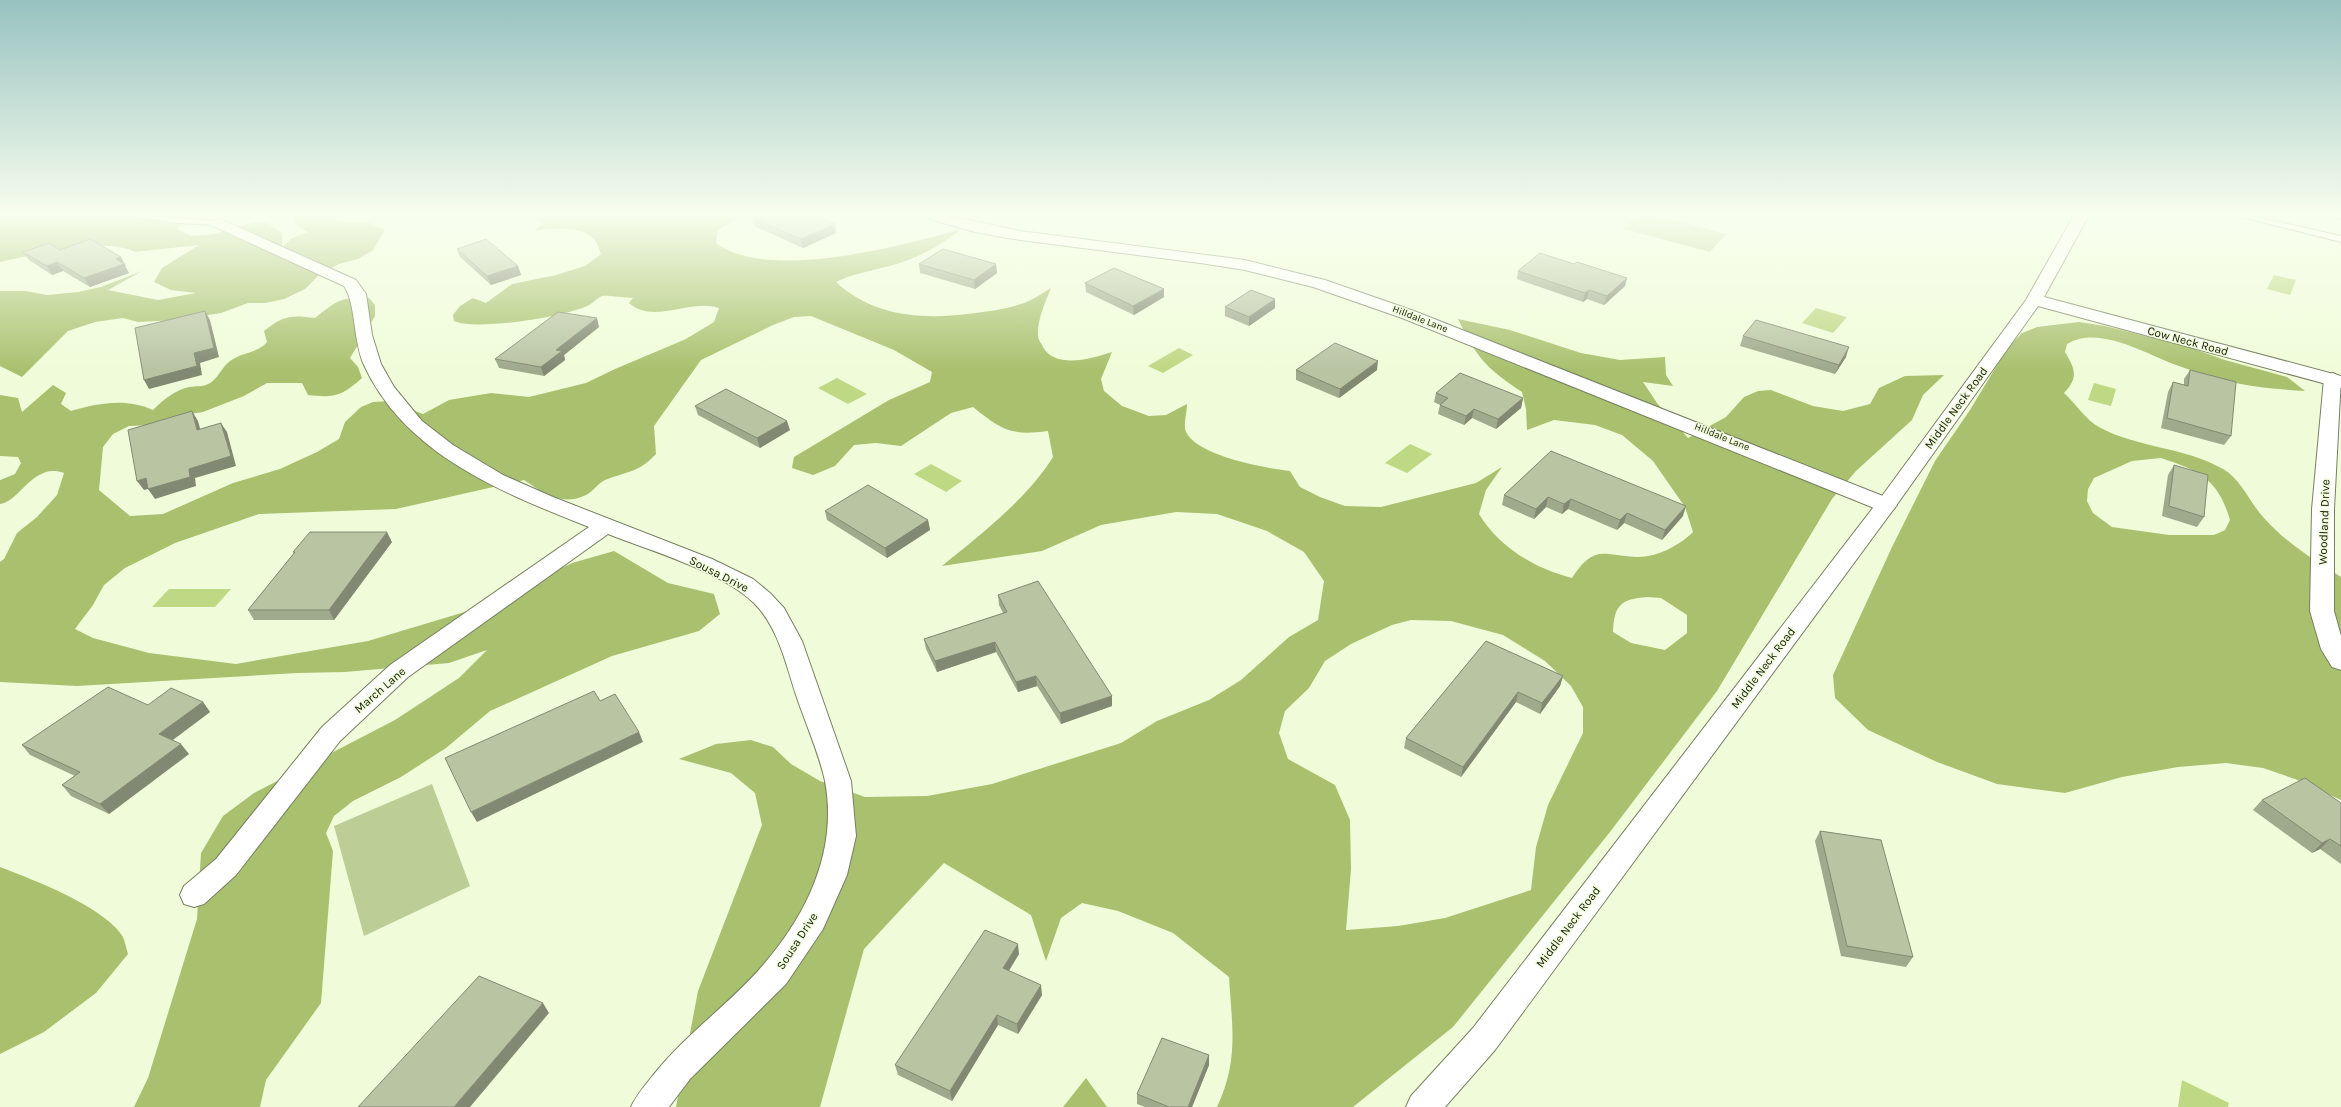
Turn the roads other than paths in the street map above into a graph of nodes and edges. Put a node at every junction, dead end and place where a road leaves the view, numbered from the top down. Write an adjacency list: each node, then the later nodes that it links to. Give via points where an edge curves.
1 (314, 267): 7 (street, Sousa Drive, via 350,283 358,294 363,334 372,364 386,389 415,425 446,449 496,478)
2 (1246, 267): 6 (street, Hilldale Lane, via 1287,274 1436,324 1708,431)
3 (2052, 267): 4 (street, Middle Neck Road)
4 (2034, 300): 5 (street, Cow Neck Road); 6 (street, Middle Neck Road)
5 (2337, 381): 8 (street, Woodland Drive, via 2323,509 2322,611 2333,649)
6 (1886, 505): 11 (street, Middle Neck Road, via 1484,1038)
7 (605, 526): 9 (street, March Lane, via 399,671 330,734 226,867); 10 (street, Sousa Drive, via 704,564 745,584 762,598 776,614 790,641 838,781 842,836 833,875 813,920 775,974 679,1068)
8 (2341, 661)
9 (194, 895)
10 (648, 1107)
11 (1423, 1107)

